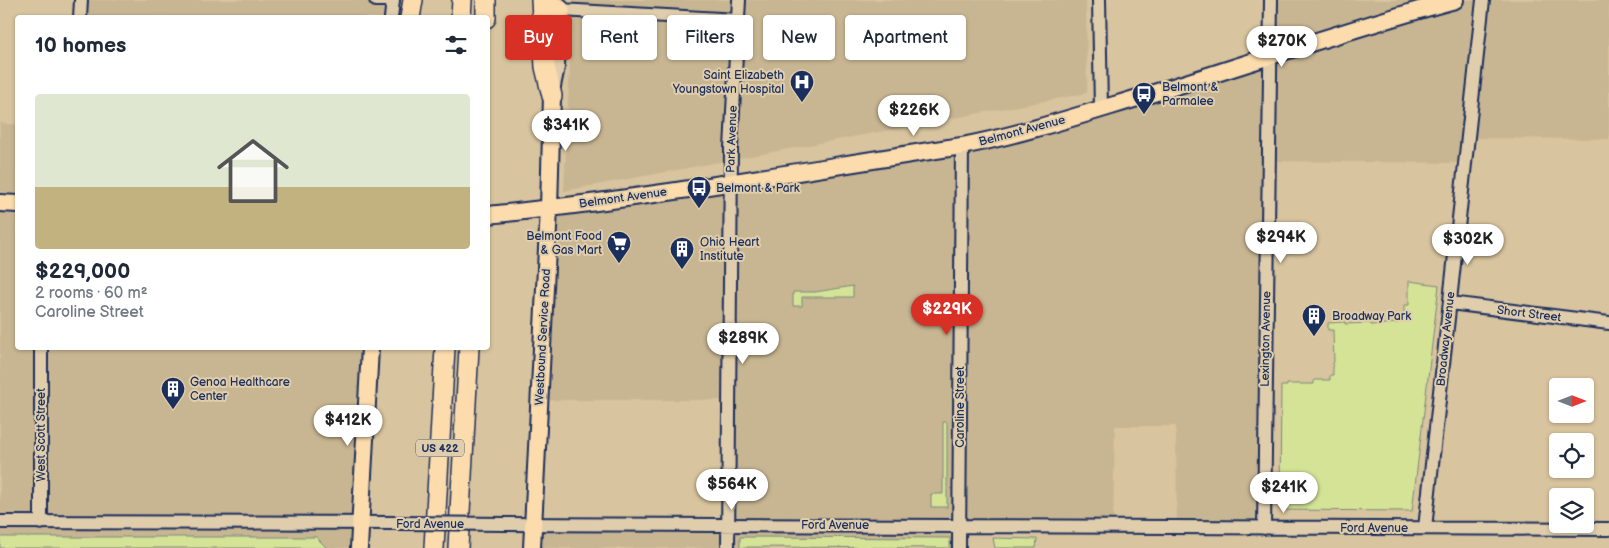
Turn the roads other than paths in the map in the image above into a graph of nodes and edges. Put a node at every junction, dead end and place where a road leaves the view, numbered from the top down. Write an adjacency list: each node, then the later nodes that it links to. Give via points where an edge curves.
1 (81, 0): 13 (street)
2 (376, 0): 3 (street)
3 (393, 0): 14 (street)
4 (413, 0): 15 (highway)
5 (462, 0): 16 (highway)
6 (486, 0): 17 (highway)
7 (739, 0): 19 (street, Park Avenue)
8 (1099, 0): 23 (street)
9 (1271, 0): 20 (street, Lexington Avenue)
10 (1483, 0): 30 (street, Broadway Avenue)
11 (1449, 1): 20 (main road, Belmont Avenue)
12 (550, 4): 18 (street); 22 (highway, via 546,66)
13 (80, 15)
14 (391, 15)
15 (410, 15)
16 (462, 15)
17 (486, 15)
18 (679, 15)
19 (738, 15)
20 (1270, 56): 23 (main road, Belmont Avenue); 42 (street, Lexington Avenue)
21 (736, 60): 25 (street, Park Avenue)
22 (552, 96): 28 (main road, Westbound Service Road)
23 (1101, 109): 24 (main road, Belmont Avenue, via 1005,138)
24 (962, 146): 25 (main road, Belmont Avenue); 41 (street, Caroline Street)
25 (730, 181): 28 (main road, Belmont Avenue); 40 (street, Park Avenue)
26 (0, 203): 27 (main road)
27 (15, 204)
28 (549, 208): 29 (main road, Belmont Avenue); 39 (main road, Westbound Service Road)
29 (490, 214)
30 (1450, 303): 31 (street, Short Street); 43 (street, Broadway Avenue)
31 (1609, 323)
32 (41, 350): 37 (street, West Scott Street)
33 (370, 350): 38 (main road)
34 (445, 350): 46 (highway, US 422)
35 (469, 350): 47 (highway, US 422)
36 (0, 522): 37 (street, Ford Avenue)
37 (41, 523): 38 (street, Ford Avenue)
38 (359, 523): 39 (street, Ford Avenue, bridge); 45 (main road)
39 (534, 524): 40 (street, Ford Avenue); 48 (main road, Westbound Service Road)
40 (728, 525): 41 (street, Ford Avenue); 49 (street, Park Avenue)
41 (959, 526): 42 (street, Ford Avenue); 50 (street, Caroline Street)
42 (1264, 528): 43 (street, Ford Avenue)
43 (1425, 528): 44 (street, Ford Avenue)
44 (1609, 529)
45 (359, 548)
46 (434, 548)
47 (458, 548)
48 (532, 548)
49 (728, 548)
50 (959, 548)

